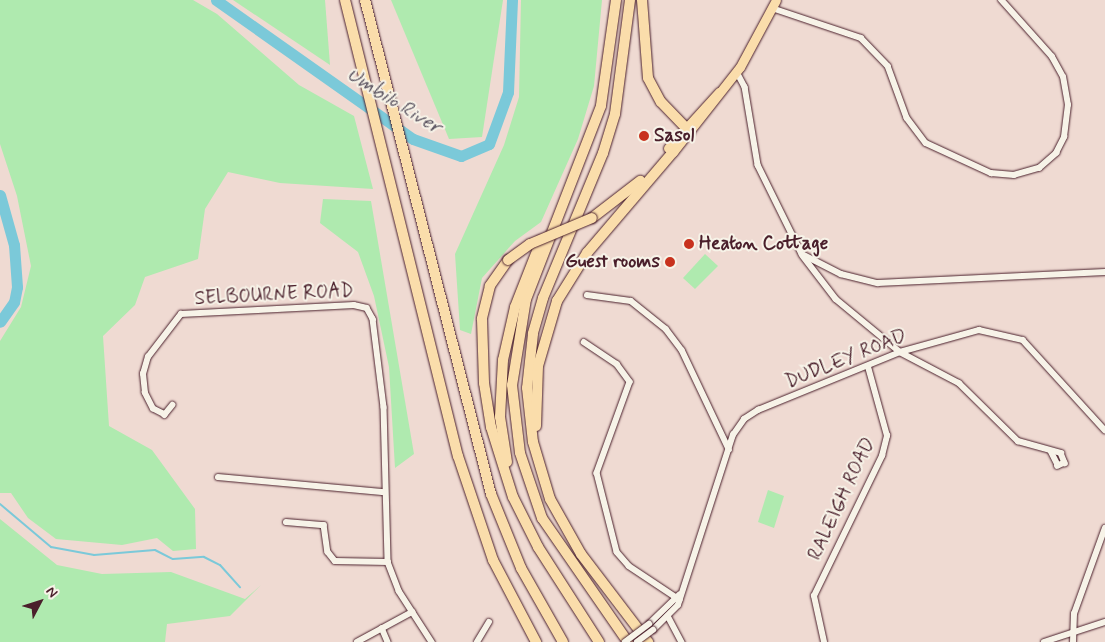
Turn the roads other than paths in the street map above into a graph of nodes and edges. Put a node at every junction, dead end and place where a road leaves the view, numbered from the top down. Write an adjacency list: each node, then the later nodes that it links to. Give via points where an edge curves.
1 (346, 0): 40 (highway, via 469,493 497,568)
2 (366, 0): 41 (highway, via 494,503 520,568)
3 (616, 0): 11 (highway, via 607,80)
4 (630, 0): 27 (highway, via 623,74 611,128 548,282 530,352 527,388 533,442 543,482)
5 (642, 0): 9 (highway, via 648,78 661,102)
6 (1001, 0): 7 (street, via 1052,57 1063,77 1068,105 1064,137 1056,153 1033,171 1014,175 991,173 926,143 907,118 888,66 861,38)
7 (774, 4): 8 (main road)
8 (737, 72): 9 (main road); 12 (street, via 745,87 758,165)
9 (688, 129): 10 (main road)
10 (671, 150): 24 (highway, bridge, via 618,201 592,218 530,244 508,260 485,301 481,350 497,450); 27 (highway, via 587,253 557,301 542,347 536,431 543,467)
11 (585, 154): 24 (highway, via 523,282 503,360 502,433); 43 (highway, via 520,318 513,359 513,413 520,454 542,518)
12 (802, 254): 13 (street, via 841,274 878,283); 16 (street, via 836,299)
13 (1105, 272)
14 (588, 295): 20 (street, via 631,301 666,329 682,350)
15 (584, 342): 29 (street, via 622,368 630,382 598,466 614,543 624,562)
16 (900, 352): 17 (street, DUDLEY ROAD); 19 (street, DUDLEY ROAD, via 964,330 1017,336); 21 (street, via 959,383 1018,441)
17 (868, 368): 20 (street, DUDLEY ROAD, via 750,414 737,428); 47 (street, RALEIGH ROAD, via 887,436 882,456 814,596)
18 (173, 405): 23 (street, SELBOURNE ROAD, via 165,415 153,409 144,393 143,374 148,357 181,314 354,305 366,308 374,323 384,407)
19 (1105, 430)
20 (729, 449): 29 (street, DUDLEY ROAD)
21 (1050, 452)
22 (218, 477): 23 (street)
23 (384, 492): 28 (street)
24 (523, 516): 42 (highway, via 552,572)
25 (286, 522): 28 (street, via 324,525 328,552 335,560)
26 (1105, 528): 35 (street)
27 (567, 532): 45 (highway)
28 (388, 562): 30 (street)
29 (678, 599): 31 (street, DUDLEY ROAD)
30 (412, 612): 34 (street); 38 (street)
31 (667, 615): 43 (street, DUDLEY ROAD, bridge, via 648,624); 44 (street, DUDLEY ROAD, bridge); 46 (street)
32 (489, 622): 39 (street)
33 (1105, 622): 35 (street)
34 (382, 628): 36 (street); 37 (street)
35 (1070, 633): 48 (street); 49 (street)
36 (357, 642)
37 (388, 642)
38 (432, 642)
39 (477, 642)
40 (536, 642)
41 (563, 642)
42 (599, 642)
43 (626, 642)
44 (637, 642)
45 (648, 642)
46 (682, 642)
47 (824, 642)
48 (1044, 642)
49 (1073, 642)

